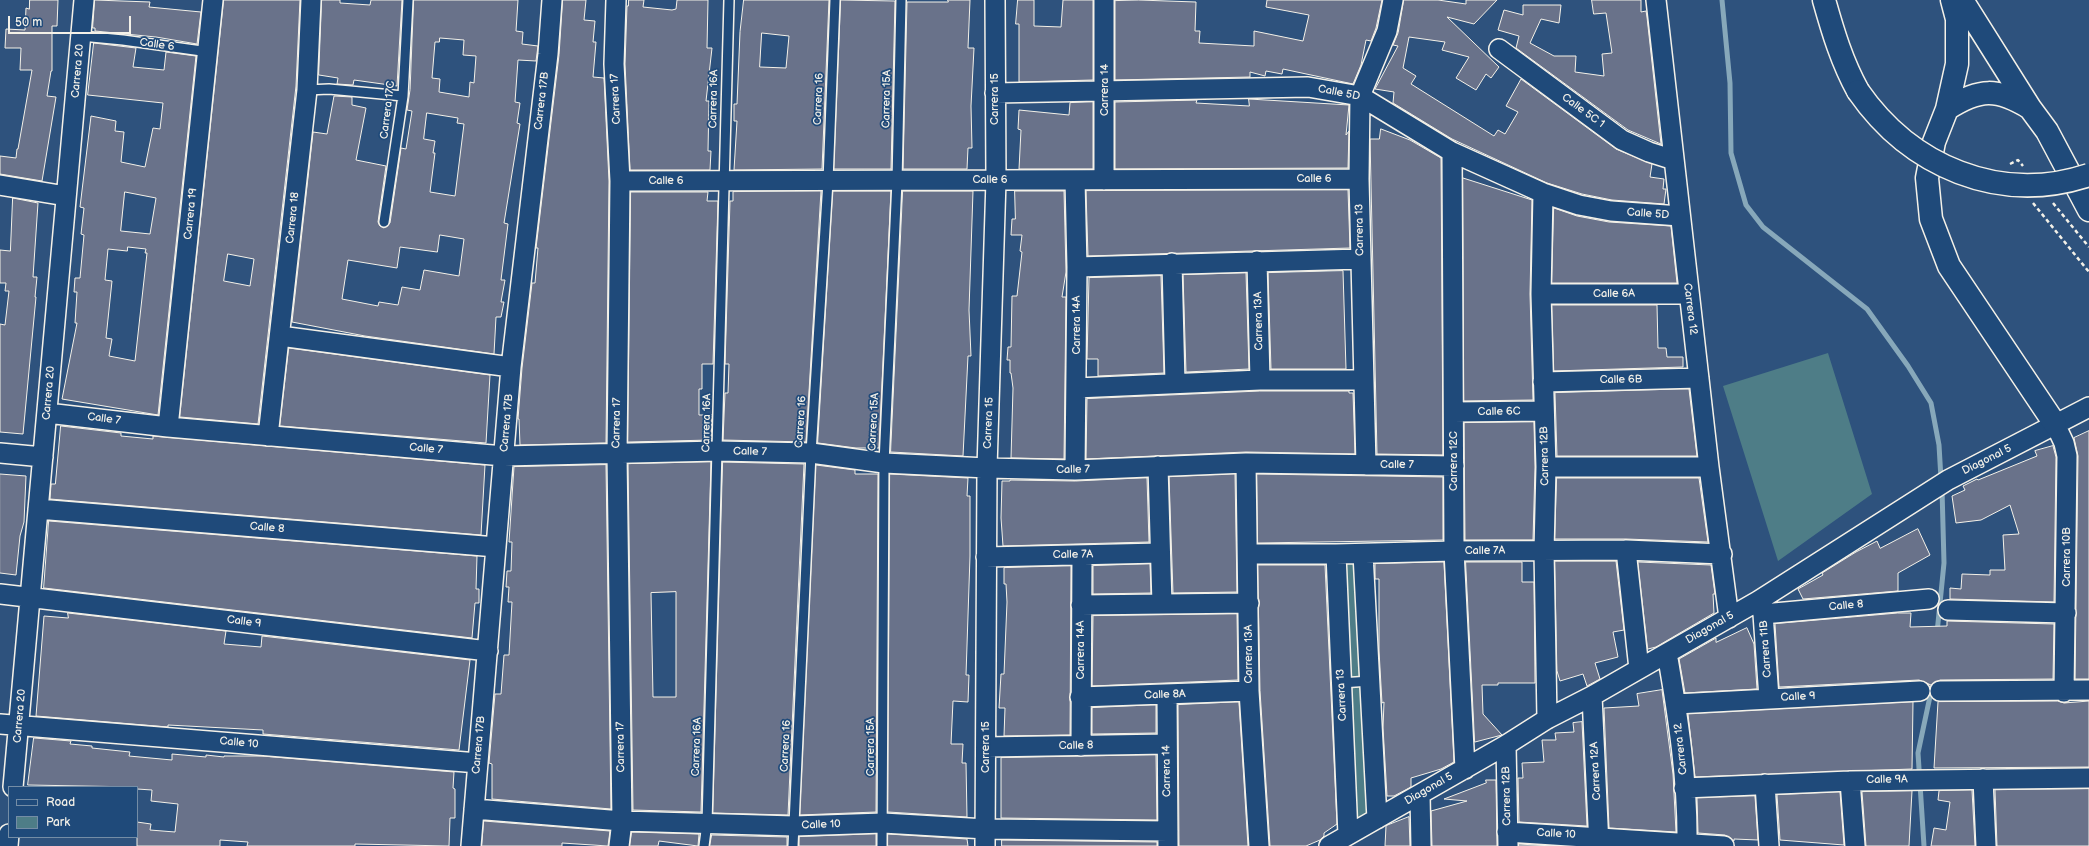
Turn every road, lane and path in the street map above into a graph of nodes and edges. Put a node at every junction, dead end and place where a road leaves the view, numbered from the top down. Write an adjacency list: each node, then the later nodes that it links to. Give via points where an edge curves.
1 (84, 0): 17 (street, Carrera 20)
2 (213, 0): 19 (street, Carrera 19)
3 (311, 0): 20 (street, Carrera 18)
4 (408, 0): 23 (lane, Carrera 17C)
5 (552, 0): 57 (street, Carrera 17B)
6 (616, 0): 37 (street, Carrera 17, via 614,64)
7 (729, 0): 38 (lane, Carrera 16A)
8 (835, 0): 39 (lane, Carrera 16)
9 (901, 0): 33 (lane, Carrera 15A)
10 (994, 0): 22 (street, Carrera 15)
11 (1104, 0): 21 (street, Carrera 14)
12 (1393, 0): 24 (street, Carrera 13, via 1387,31)
13 (1656, 0): 28 (street, Carrera 12)
14 (1824, 0): 31 (main road, bridge, via 1835,41 1858,91 1883,124 1915,151 1952,170 1992,182 2056,183)
15 (1952, 0): 26 (main road, via 1957,19 1957,64)
16 (1962, 0): 25 (main road)
17 (81, 36): 19 (lane, Calle 6); 42 (street, Carrera 20)
18 (1499, 50): 28 (street, Calle 5C 1, via 1622,140)
19 (209, 52): 69 (street, Carrera 19)
20 (307, 90): 23 (lane, via 329,89); 56 (street, Carrera 18)
21 (1105, 92): 22 (street, Calle 5D); 24 (street, Calle 5D, via 1308,87); 36 (street, Carrera 14)
22 (995, 93): 34 (street, Carrera 15)
23 (403, 96): 47 (lane, Carrera 17C)
24 (1360, 96): 27 (street, Calle 5D); 32 (street, Carrera 13)
25 (2030, 108): 26 (main road, via 2011,97 1988,93 1966,97); 45 (main road, via 2047,131)
26 (1947, 109): 68 (main road, via 1934,142 1927,178 1931,220 1949,266)
27 (1452, 152): 41 (street, Calle 5D); 66 (street, Carrera 12C)
28 (1674, 160): 46 (street, Carrera 12)
29 (2004, 167): 30 (path, via 2018,160)
30 (2028, 172)
31 (2089, 175)
32 (1359, 179): 36 (street, Calle 6); 49 (street, Carrera 13)
33 (897, 180): 34 (street, Calle 6); 39 (street, Calle 6); 77 (lane, Carrera 15A)
34 (996, 180): 35 (street, Calle 6); 84 (street, Carrera 15)
35 (1075, 180): 36 (street, Calle 6); 52 (street, Carrera 14A)
36 (1104, 180)
37 (620, 181): 38 (street, Calle 6); 74 (street, Carrera 17)
38 (724, 181): 39 (street, Calle 6); 71 (lane, Carrera 16A)
39 (828, 181): 73 (lane, Carrera 16)
40 (0, 185): 42 (street)
41 (1542, 193): 46 (street, Calle 5D, via 1579,205 1611,211); 54 (street, Carrera 12B)
42 (66, 196): 67 (street, Carrera 20)
43 (2029, 198): 53 (path)
44 (2051, 201): 48 (path)
45 (2089, 210)
46 (1680, 216): 55 (street, Carrera 12)
47 (384, 222)
48 (2089, 247)
49 (1361, 259): 50 (street); 60 (street, Carrera 13)
50 (1257, 261): 51 (street); 59 (street, Carrera 13A)
51 (1172, 263): 52 (street); 62 (street)
52 (1077, 267): 63 (street, Carrera 14A)
53 (2089, 272)
54 (1541, 294): 55 (street, Calle 6A); 61 (street, Carrera 12B)
55 (1688, 294): 58 (street, Carrera 12)
56 (280, 336): 57 (street); 70 (street, Carrera 18)
57 (512, 367): 75 (street, Carrera 17B)
58 (1700, 378): 61 (street, Calle 6B); 83 (street, Carrera 12)
59 (1260, 380): 60 (street); 62 (street)
60 (1363, 380): 79 (street, Carrera 13)
61 (1543, 382): 65 (street, Carrera 12B)
62 (1175, 383): 63 (street)
63 (1076, 388): 85 (street, Carrera 14A)
64 (2089, 407): 68 (street, Diagonal 5)
65 (1544, 411): 66 (street, Calle 6C); 82 (street, Carrera 12B)
66 (1454, 412): 81 (street, Carrera 12C)
67 (47, 413): 69 (street, Calle 7); 76 (street, Carrera 20)
68 (2055, 424): 104 (street, Diagonal 5, via 1940,484); 106 (street, Carrera 10B, via 2067,456)
69 (168, 427): 70 (street, Calle 7)
70 (268, 436): 75 (street, Calle 7)
71 (718, 451): 73 (street, Calle 7); 74 (street, Calle 7); 142 (lane, Carrera 16A)
72 (0, 453): 76 (street)
73 (811, 453): 77 (street, Calle 7); 144 (lane, Carrera 16)
74 (617, 455): 75 (street, Calle 7); 141 (street, Carrera 17)
75 (504, 456): 87 (street, Carrera 17B)
76 (43, 457): 86 (street, Carrera 20)
77 (884, 463): 84 (street, Calle 7); 143 (lane, Carrera 15A)
78 (1246, 463): 79 (street, Calle 7); 80 (street, Calle 7); 92 (street, Carrera 13A)
79 (1366, 465): 81 (street, Calle 7)
80 (1158, 466): 85 (street, Calle 7); 91 (street)
81 (1454, 466): 89 (street, Carrera 12C)
82 (1546, 467): 83 (street); 90 (street, Carrera 12B)
83 (1709, 467): 95 (street, Carrera 12)
84 (987, 468): 85 (street, Calle 7); 97 (street, Carrera 15)
85 (1074, 470)
86 (38, 509): 87 (street, Calle 8); 99 (street, Carrera 20)
87 (496, 547): 108 (street, Carrera 17B)
88 (1626, 550): 90 (street, Calle 7A); 95 (street, Calle 7A); 110 (street)
89 (1454, 551): 90 (street, Calle 7A); 94 (street, Calle 7A); 131 (street, Carrera 12C)
90 (1544, 551): 123 (street, Carrera 12B)
91 (1160, 553): 96 (street, Calle 7A); 102 (street)
92 (1248, 554): 93 (street, Calle 7A); 101 (street, Carrera 13A)
93 (1336, 554): 94 (street, Calle 7A); 112 (street, Carrera 13)
94 (1363, 554): 111 (street)
95 (1722, 554): 107 (street, Carrera 12)
96 (1082, 555): 97 (street, Calle 7A); 103 (street, Carrera 14A)
97 (986, 557): 129 (street, Carrera 15)
98 (0, 594): 99 (street, Calle 9)
99 (30, 597): 108 (street, Calle 9); 125 (street, Carrera 20)
100 (1929, 598): 104 (street, Calle 8)
101 (1249, 603): 102 (street); 114 (street, Carrera 13A)
102 (1162, 604): 103 (street)
103 (1081, 606): 120 (street, Carrera 14A)
104 (1761, 607): 107 (street, Diagonal 5); 121 (street, Carrera 11B)
105 (1948, 610): 106 (street)
106 (2066, 613): 117 (street, Carrera 10B)
107 (1729, 618): 109 (street, Diagonal 5)
108 (488, 651): 130 (street, Carrera 17B)
109 (1667, 653): 110 (street, Diagonal 5); 122 (street, Carrera 12)
110 (1639, 669): 119 (street, Diagonal 5)
111 (1370, 681): 112 (lane); 140 (street)
112 (1341, 683): 145 (street, Carrera 13)
113 (2089, 690): 117 (street)
114 (1249, 691): 118 (street, Calle 8A); 157 (street, Carrera 13A)
115 (1920, 691): 121 (street, Calle 9)
116 (1940, 691): 117 (street)
117 (2064, 692)
118 (1166, 695): 120 (street, Calle 8A); 126 (street, Carrera 14)
119 (1592, 696): 123 (street, Diagonal 5); 150 (street, Carrera 12A)
120 (1080, 697): 128 (street, Carrera 14A)
121 (1769, 698): 122 (street, Calle 9)
122 (1676, 704): 137 (street, Carrera 12)
123 (1547, 719): 127 (street, Diagonal 5)
124 (0, 724): 125 (street, Calle 10)
125 (19, 725): 130 (street, Calle 10); 136 (street, Carrera 20)
126 (1167, 744): 128 (street, Calle 8); 148 (street, Carrera 14)
127 (1506, 745): 131 (street, Diagonal 5); 149 (street, Carrera 12B)
128 (1081, 746): 129 (street, Calle 8)
129 (986, 747): 146 (street, Carrera 15)
130 (478, 763): 139 (street, Carrera 17B)
131 (1465, 769): 138 (street, Diagonal 5)
132 (2089, 778): 133 (street, Calle 9A)
133 (1983, 779): 134 (street, Calle 9A); 163 (street)
134 (1850, 781): 135 (street, Calle 9A); 162 (street)
135 (1764, 784): 137 (street, Calle 9A); 161 (street)
136 (13, 786)
137 (1684, 788): 151 (street, Carrera 12)
138 (1420, 795): 140 (street, Diagonal 5); 159 (street)
139 (474, 809): 141 (street, Calle 10); 152 (street, Carrera 17B)
140 (1377, 819): 145 (street, Diagonal 5)
141 (622, 821): 142 (street, Calle 10); 153 (street, Carrera 17)
142 (707, 823): 144 (street, Calle 10); 154 (lane, Carrera 16A)
143 (883, 823): 144 (street, Calle 10); 146 (street, Calle 10); 156 (lane, Carrera 15A)
144 (794, 826): 155 (lane, Carrera 16)
145 (1348, 835): 158 (street, Diagonal 5)
146 (986, 838): 147 (street, Calle 10)
147 (1082, 839): 148 (street, Calle 10)
148 (1168, 839)
149 (1508, 839): 150 (street, Calle 10)
150 (1599, 841): 151 (street, Calle 10)
151 (1687, 845): 160 (street, Calle 10)
152 (471, 846)
153 (619, 846)
154 (704, 846)
155 (793, 846)
156 (882, 846)
157 (1259, 846)
158 (1330, 846)
159 (1421, 846)
160 (1724, 846)
161 (1769, 846)
162 (1855, 846)
163 (1986, 846)

